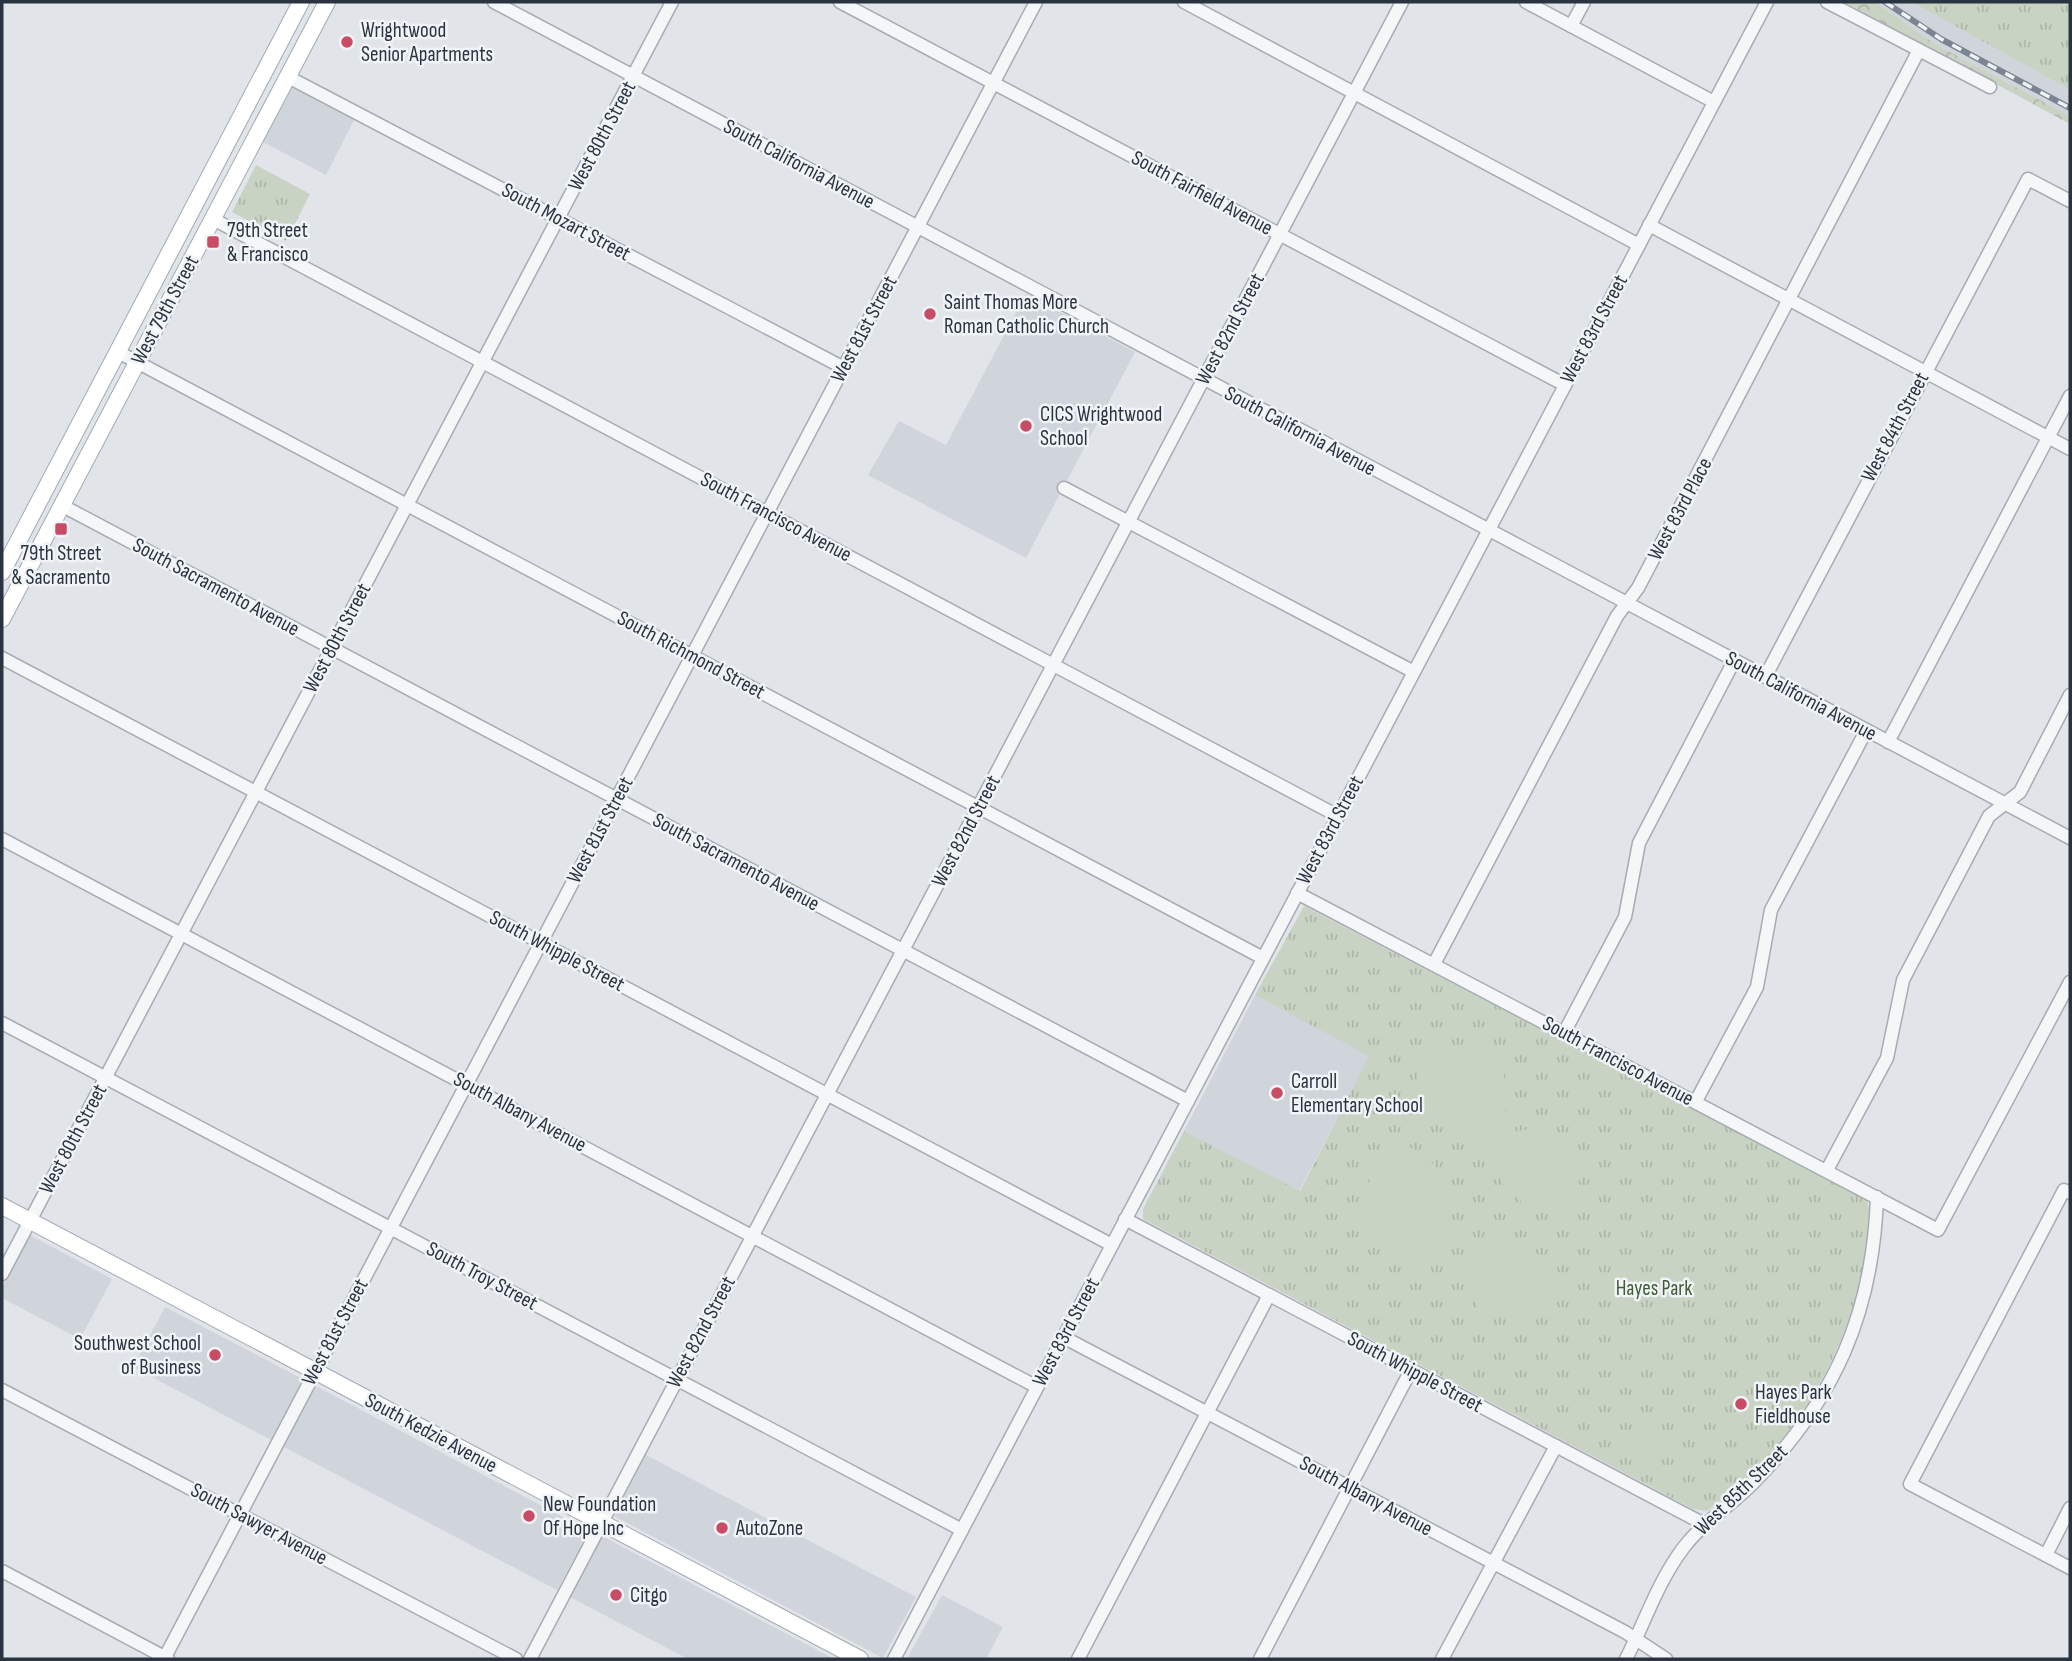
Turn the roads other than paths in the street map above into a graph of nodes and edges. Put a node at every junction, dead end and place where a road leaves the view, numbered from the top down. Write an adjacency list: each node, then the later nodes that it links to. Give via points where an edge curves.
1 (301, 2): 29 (main road, West 79th Street)
2 (327, 2): 16 (main road, West 79th Street)
3 (494, 2): 15 (street, South California Avenue)
4 (672, 2): 15 (street, West 80th Street)
5 (840, 2): 17 (street, South Fairfield Avenue)
6 (1036, 2): 17 (street, West 81st Street)
7 (1184, 2): 19 (street)
8 (1402, 2): 19 (street, West 82nd Street)
9 (1526, 2): 13 (street)
10 (1584, 2): 13 (street)
11 (1767, 2): 20 (street, West 83rd Street)
12 (1827, 2): 14 (street)
13 (1571, 26): 20 (street)
14 (1919, 50): 18 (street); 28 (street, West 83rd Place)
15 (633, 76): 22 (street, West 80th Street); 25 (street, South California Avenue)
16 (288, 77): 22 (street, South Mozart Street); 23 (main road, West 79th Street)
17 (994, 83): 25 (street, West 81st Street); 26 (street, South Fairfield Avenue)
18 (1990, 87)
19 (1354, 93): 26 (street, West 82nd Street); 27 (street)
20 (1714, 102): 24 (street, West 83rd Street)
21 (2070, 201): 33 (street, West 84th Street, via 2028,179)
22 (558, 218): 31 (street, West 80th Street); 32 (street, South Mozart Street)
23 (214, 219): 30 (main road, West 79th Street); 31 (street, South Francisco Avenue)
24 (1649, 225): 27 (street, West 83rd Street); 28 (street)
25 (918, 228): 32 (street, West 81st Street); 34 (street, South California Avenue)
26 (1280, 235): 34 (street, West 82nd Street); 35 (street, South Fairfield Avenue)
27 (1639, 245): 35 (street, West 83rd Street)
28 (1789, 299): 33 (street); 46 (street, West 83rd Place)
29 (118, 352): 30 (street, South Richmond Street); 45 (main road, West 79th Street)
30 (138, 362): 40 (main road, West 79th Street); 41 (street, South Richmond Street)
31 (483, 362): 41 (street, West 80th Street); 42 (street, South Francisco Avenue)
32 (844, 368): 42 (street, West 81st Street)
33 (1924, 372): 37 (street); 54 (street, West 84th Street)
34 (1203, 379): 43 (street, West 82nd Street); 44 (street, South California Avenue)
35 (1565, 385): 44 (street, West 83rd Street)
36 (2070, 396): 37 (street)
37 (2049, 437): 38 (street); 57 (street)
38 (2070, 449)
39 (1063, 488): 43 (street)
40 (61, 505): 47 (main road, West 79th Street); 48 (street, South Sacramento Avenue)
41 (407, 505): 48 (street, West 80th Street); 49 (street, South Richmond Street)
42 (768, 513): 49 (street, West 81st Street); 52 (street, South Francisco Avenue)
43 (1128, 522): 52 (street, West 82nd Street); 53 (street)
44 (1488, 531): 46 (street, South California Avenue); 53 (street, West 83rd Street)
45 (2, 572)
46 (1626, 604): 51 (street, South California Avenue); 70 (street, West 83rd Place)
47 (2, 619)
48 (331, 648): 58 (street, West 80th Street); 59 (street, South Sacramento Avenue)
49 (692, 656): 59 (street, West 81st Street); 61 (street, South Richmond Street)
50 (2, 658): 58 (street, South Whipple Street)
51 (1734, 661): 54 (street, South California Avenue); 73 (street, via 1639,843 1625,917)
52 (1053, 664): 61 (street, West 82nd Street); 62 (street, South Francisco Avenue)
53 (1414, 672): 62 (street, West 83rd Street)
54 (1765, 677): 56 (street, South California Avenue)
55 (2070, 695): 60 (street, via 2020,792)
56 (1866, 731): 57 (street, South California Avenue); 78 (street, via 1771,910 1757,988)
57 (1888, 742): 60 (street, South California Avenue)
58 (256, 792): 66 (street, West 80th Street); 67 (street, South Whipple Street)
59 (616, 799): 67 (street, West 81st Street); 68 (street, South Sacramento Avenue)
60 (2004, 804): 63 (street, South California Avenue); 79 (street, via 1989,816 1903,979 1887,1058)
61 (978, 808): 68 (street, West 82nd Street); 69 (street, South Richmond Street)
62 (1338, 816): 65 (street, West 83rd Street)
63 (2070, 838)
64 (2, 839): 66 (street, South Albany Avenue)
65 (1297, 893): 69 (street, West 83rd Street); 70 (street, South Francisco Avenue)
66 (181, 934): 74 (street, West 80th Street); 75 (street, South Albany Avenue)
67 (541, 943): 75 (street, West 81st Street); 76 (street, South Whipple Street)
68 (903, 951): 76 (street, West 82nd Street); 77 (street, South Sacramento Avenue)
69 (1263, 958): 77 (street, West 83rd Street)
70 (1434, 964): 73 (street, South Francisco Avenue)
71 (2070, 982): 81 (street, South Francisco Avenue, via 1938,1230)
72 (2, 1024): 74 (street, South Troy Street)
73 (1564, 1033): 78 (street, South Francisco Avenue)
74 (105, 1078): 84 (street, West 80th Street); 85 (street, South Troy Street)
75 (467, 1084): 85 (street, West 81st Street); 86 (street, South Albany Avenue)
76 (827, 1094): 86 (street, West 82nd Street); 87 (street, South Whipple Street)
77 (1188, 1101): 83 (street, West 83rd Street)
78 (1696, 1101): 79 (street, South Francisco Avenue)
79 (1827, 1170): 81 (street, South Francisco Avenue)
80 (2067, 1191): 104 (street, via 1910,1484)
81 (1877, 1197): 102 (street, West 85th Street, via 1876,1232 1862,1308 1828,1386 1776,1460)
82 (2, 1206): 84 (main road, South Kedzie Avenue)
83 (1125, 1219): 87 (street, West 83rd Street); 89 (street, South Whipple Street)
84 (30, 1221): 88 (street, West 80th Street); 92 (main road, South Kedzie Avenue)
85 (391, 1228): 92 (street, West 81st Street); 93 (street, South Troy Street)
86 (752, 1236): 93 (street, West 82nd Street); 94 (street, South Albany Avenue)
87 (1112, 1245): 90 (street, West 83rd Street)
88 (2, 1274)
89 (1269, 1295): 91 (street, South Whipple Street); 96 (street)
90 (1063, 1337): 94 (street, West 83rd Street); 96 (street, South Albany Avenue)
91 (1411, 1370): 97 (street, South Whipple Street); 98 (street)
92 (314, 1371): 100 (street, West 81st Street); 101 (main road, South Kedzie Avenue)
93 (677, 1379): 101 (street, West 82nd Street); 103 (street, South Troy Street)
94 (1037, 1387): 103 (street, West 83rd Street)
95 (2, 1390): 100 (street, South Sawyer Avenue)
96 (1207, 1413): 98 (street, South Albany Avenue); 114 (street)
97 (1556, 1446): 102 (street, South Whipple Street); 105 (street)
98 (1350, 1488): 105 (street, South Albany Avenue); 115 (street)
99 (2070, 1508): 104 (street)
100 (240, 1514): 109 (street, West 81st Street); 110 (street, South Sawyer Avenue)
101 (601, 1523): 111 (street, West 82nd Street); 112 (main road, South Kedzie Avenue)
102 (1704, 1524): 108 (street, West 85th Street, via 1670,1567)
103 (962, 1530): 113 (street, West 83rd Street)
104 (2046, 1555): 106 (street)
105 (1493, 1563): 108 (street, South Albany Avenue); 116 (street)
106 (2070, 1568)
107 (2, 1571): 109 (street)
108 (1634, 1639): 117 (street, West 85th Street); 118 (street, South Albany Avenue)
109 (166, 1659)
110 (516, 1659)
111 (530, 1659)
112 (860, 1659)
113 (894, 1659)
114 (1078, 1659)
115 (1260, 1659)
116 (1442, 1659)
117 (1626, 1659)
118 (1667, 1659)

